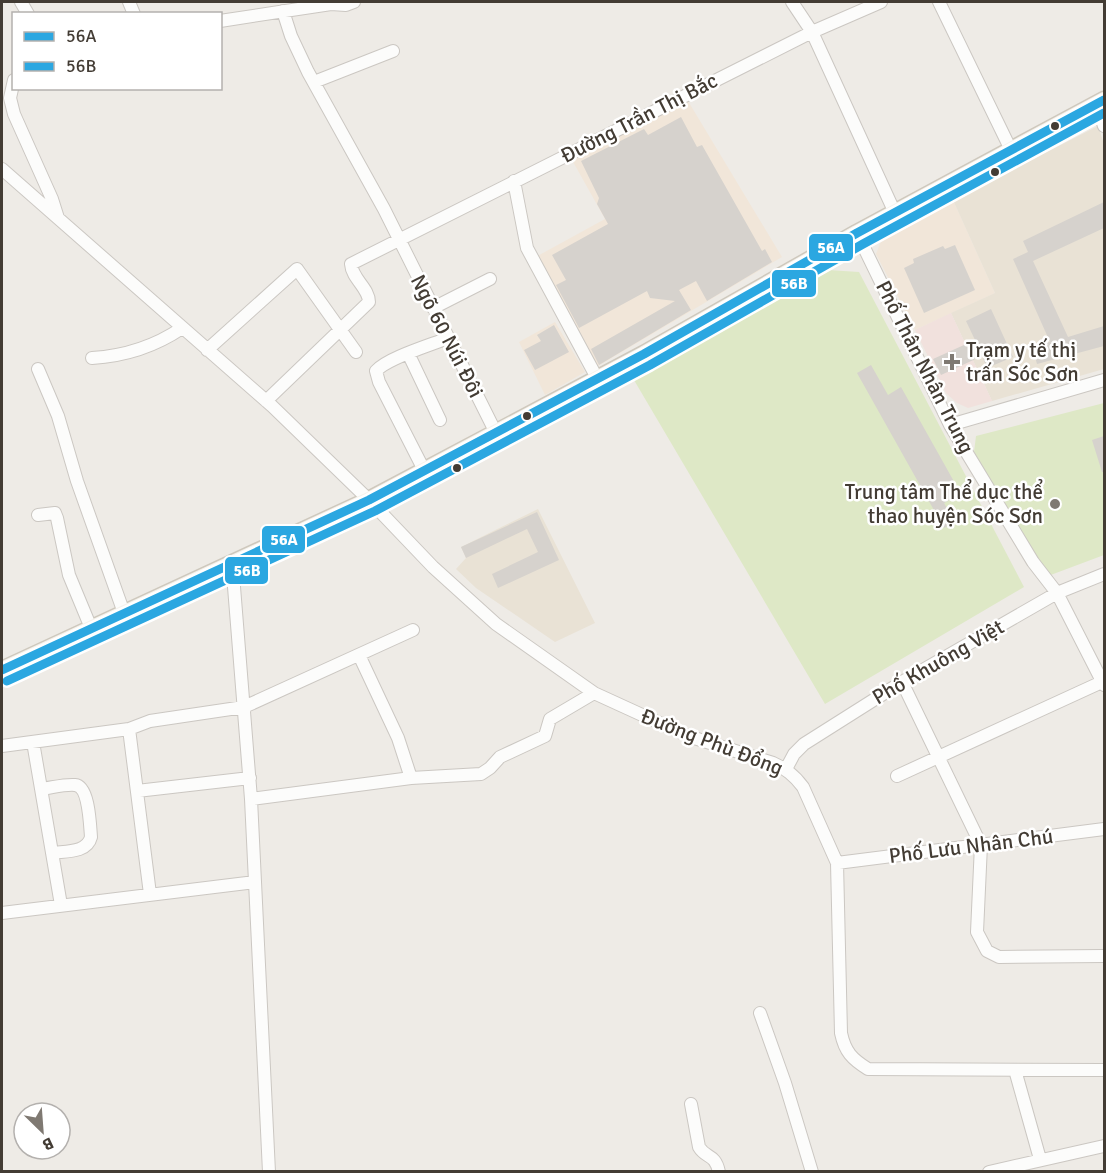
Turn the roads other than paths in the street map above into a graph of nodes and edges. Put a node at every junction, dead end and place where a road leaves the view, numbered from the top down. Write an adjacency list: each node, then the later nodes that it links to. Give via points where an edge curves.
1 (354, 2): 5 (street)
2 (794, 2): 7 (street)
3 (881, 2): 7 (street, Đường Trần Thị Bắc)
4 (939, 2): 13 (street)
5 (283, 10): 6 (street); 9 (street, Ngõ 60 Núi Đôi)
6 (222, 21)
7 (812, 32): 15 (street, Đường Trần Thị Bắc); 16 (street)
8 (393, 51): 9 (street)
9 (314, 82): 19 (street, Ngõ 60 Núi Đôi)
10 (12, 89): 17 (street, via 14,114)
11 (1100, 102): 12 (street); 13 (main road)
12 (1104, 126)
13 (1011, 150): 16 (main road)
14 (2, 169): 17 (street, Đường Phù Đổng)
15 (514, 181): 19 (street, Đường Trần Thị Bắc); 30 (street, via 527,248)
16 (895, 213): 18 (main road)
17 (58, 219): 22 (street, Đường Phù Đổng)
18 (857, 233): 30 (main road); 34 (street, Phố Thân Nhân Trung)
19 (399, 238): 21 (street, Ngõ 60 Núi Đôi); 23 (street, Đường Trần Thị Bắc, via 351,264 370,299)
20 (490, 279): 21 (street)
21 (433, 308): 24 (street, Ngõ 60 Núi Đôi)
22 (182, 328): 25 (street, Đường Phù Đổng); 28 (street, via 146,348)
23 (341, 331): 25 (street, via 297,269); 26 (street); 32 (street)
24 (448, 338): 27 (street); 35 (street, Ngõ 60 Núi Đôi)
25 (207, 350): 32 (street, Đường Phù Đổng)
26 (356, 352)
27 (408, 354): 33 (street); 36 (street, via 378,368 376,375)
28 (92, 358)
29 (38, 369): 42 (street, via 58,416)
30 (597, 378): 35 (main road)
31 (1104, 380): 34 (street)
32 (266, 401): 37 (street, Đường Phù Đổng)
33 (440, 420)
34 (950, 425): 41 (street, Phố Thân Nhân Trung, via 1033,562)
35 (495, 433): 36 (main road)
36 (424, 470): 37 (main road)
37 (369, 500): 39 (main road); 49 (street, Đường Phù Đổng, via 433,567 496,624)
38 (38, 515): 43 (street, via 55,513 69,575)
39 (232, 562): 42 (main road); 50 (street)
40 (1104, 574): 41 (street, Phố Khuông Việt)
41 (1057, 593): 47 (street, Phố Khuông Việt); 48 (street, Phố Thân Nhân Trung)
42 (124, 613): 43 (main road)
43 (91, 628): 46 (main road)
44 (413, 630): 45 (street)
45 (359, 655): 50 (street); 58 (street, via 398,738)
46 (2, 670)
47 (902, 682): 54 (street); 55 (street, Phố Khuông Việt, via 804,744)
48 (1104, 683): 54 (street)
49 (594, 693): 55 (street, Đường Phù Đổng, via 688,736); 58 (street, via 550,719 545,736 506,753 481,774)
50 (244, 707): 51 (street, via 150,721); 57 (street)
51 (129, 729): 52 (street); 60 (street)
52 (33, 742): 53 (street); 59 (street)
53 (2, 746)
54 (938, 757): 56 (street); 63 (street)
55 (786, 769): 65 (street, Đường Phù Đổng, via 802,787)
56 (897, 777)
57 (250, 778): 60 (street); 61 (street)
58 (411, 778): 61 (street)
59 (41, 789): 64 (street); 64 (street, via 74,785 80,786 85,796 90,843 79,850)
60 (137, 791): 67 (street)
61 (251, 799): 66 (street)
62 (1104, 829): 63 (street, Phố Lưu Nhân Chú)
63 (981, 844): 65 (street, Phố Lưu Nhân Chú); 70 (street, via 977,932 987,951 999,957)
64 (52, 853): 68 (street)
65 (837, 863): 72 (street, Đường Phù Đổng, via 841,1034 851,1058 868,1069)
66 (255, 882): 67 (street); 77 (street)
67 (150, 894): 68 (street)
68 (61, 905): 69 (street)
69 (2, 913)
70 (1104, 956)
71 (760, 1012): 79 (street)
72 (1015, 1070): 73 (street, Đường Phù Đổng); 76 (street)
73 (1104, 1070)
74 (691, 1104): 78 (street, via 699,1147 716,1161)
75 (1104, 1146): 76 (street)
76 (1040, 1159): 80 (street)
77 (269, 1172)
78 (719, 1172)
79 (812, 1172)
80 (989, 1172)

